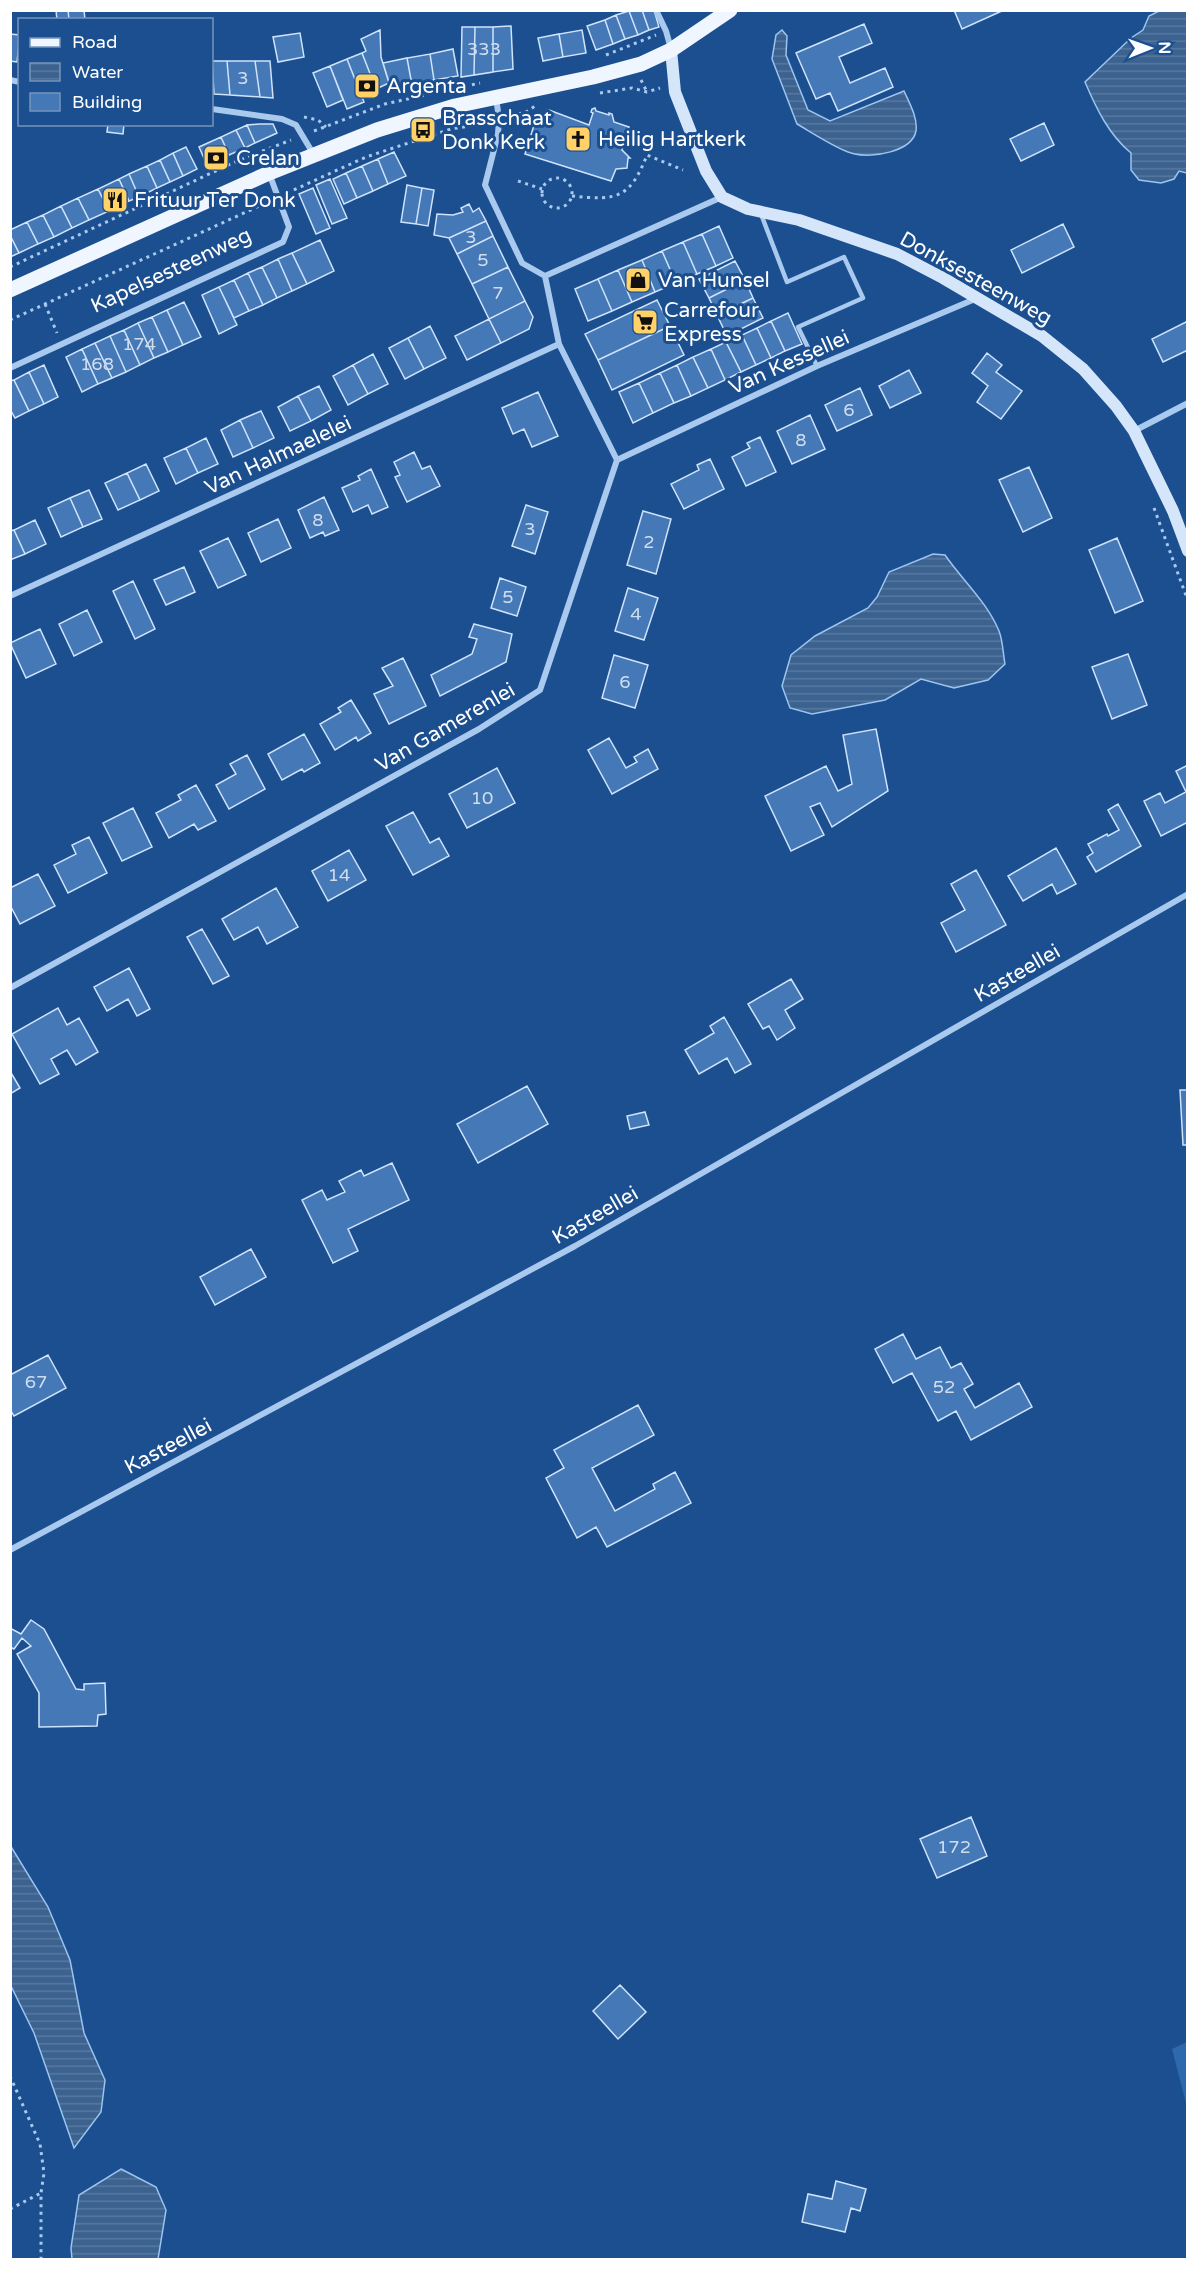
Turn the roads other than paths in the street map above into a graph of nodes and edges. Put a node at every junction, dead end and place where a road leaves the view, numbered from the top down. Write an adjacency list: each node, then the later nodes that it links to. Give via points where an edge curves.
1 (656, 10): 3 (street)
2 (730, 10): 3 (main road)
3 (671, 50): 4 (main road, via 626,69); 8 (street, via 675,92 706,171)
4 (496, 96): 6 (main road, via 383,128); 10 (street, via 498,134 485,185 522,263)
5 (213, 109): 6 (street, via 282,119 296,125)
6 (314, 155): 7 (main road)
7 (269, 173): 11 (main road); 15 (street, Kapelsesteenweg, via 289,227 283,242)
8 (722, 197): 9 (street, Donksesteenweg); 10 (street)
9 (760, 212): 12 (street, Donksesteenweg, via 799,220 897,254); 14 (lane, via 787,282 844,257 863,298 798,327)
10 (545, 276): 13 (street)
11 (10, 290)
12 (976, 298): 14 (street, Van Kessellei); 17 (street, Donksesteenweg, via 1042,336 1083,369)
13 (559, 344): 18 (street); 20 (street, Van Halmaelelei)
14 (817, 366): 18 (street, Van Kessellei)
15 (10, 368)
16 (1188, 403): 17 (street)
17 (1134, 431): 19 (street, Donksesteenweg)
18 (617, 460): 22 (street, Van Gamerenlei, via 540,690 479,729)
19 (1188, 550)
20 (10, 596)
21 (1188, 894): 23 (street, Kasteellei, via 575,1246)
22 (10, 988)
23 (10, 1550)

